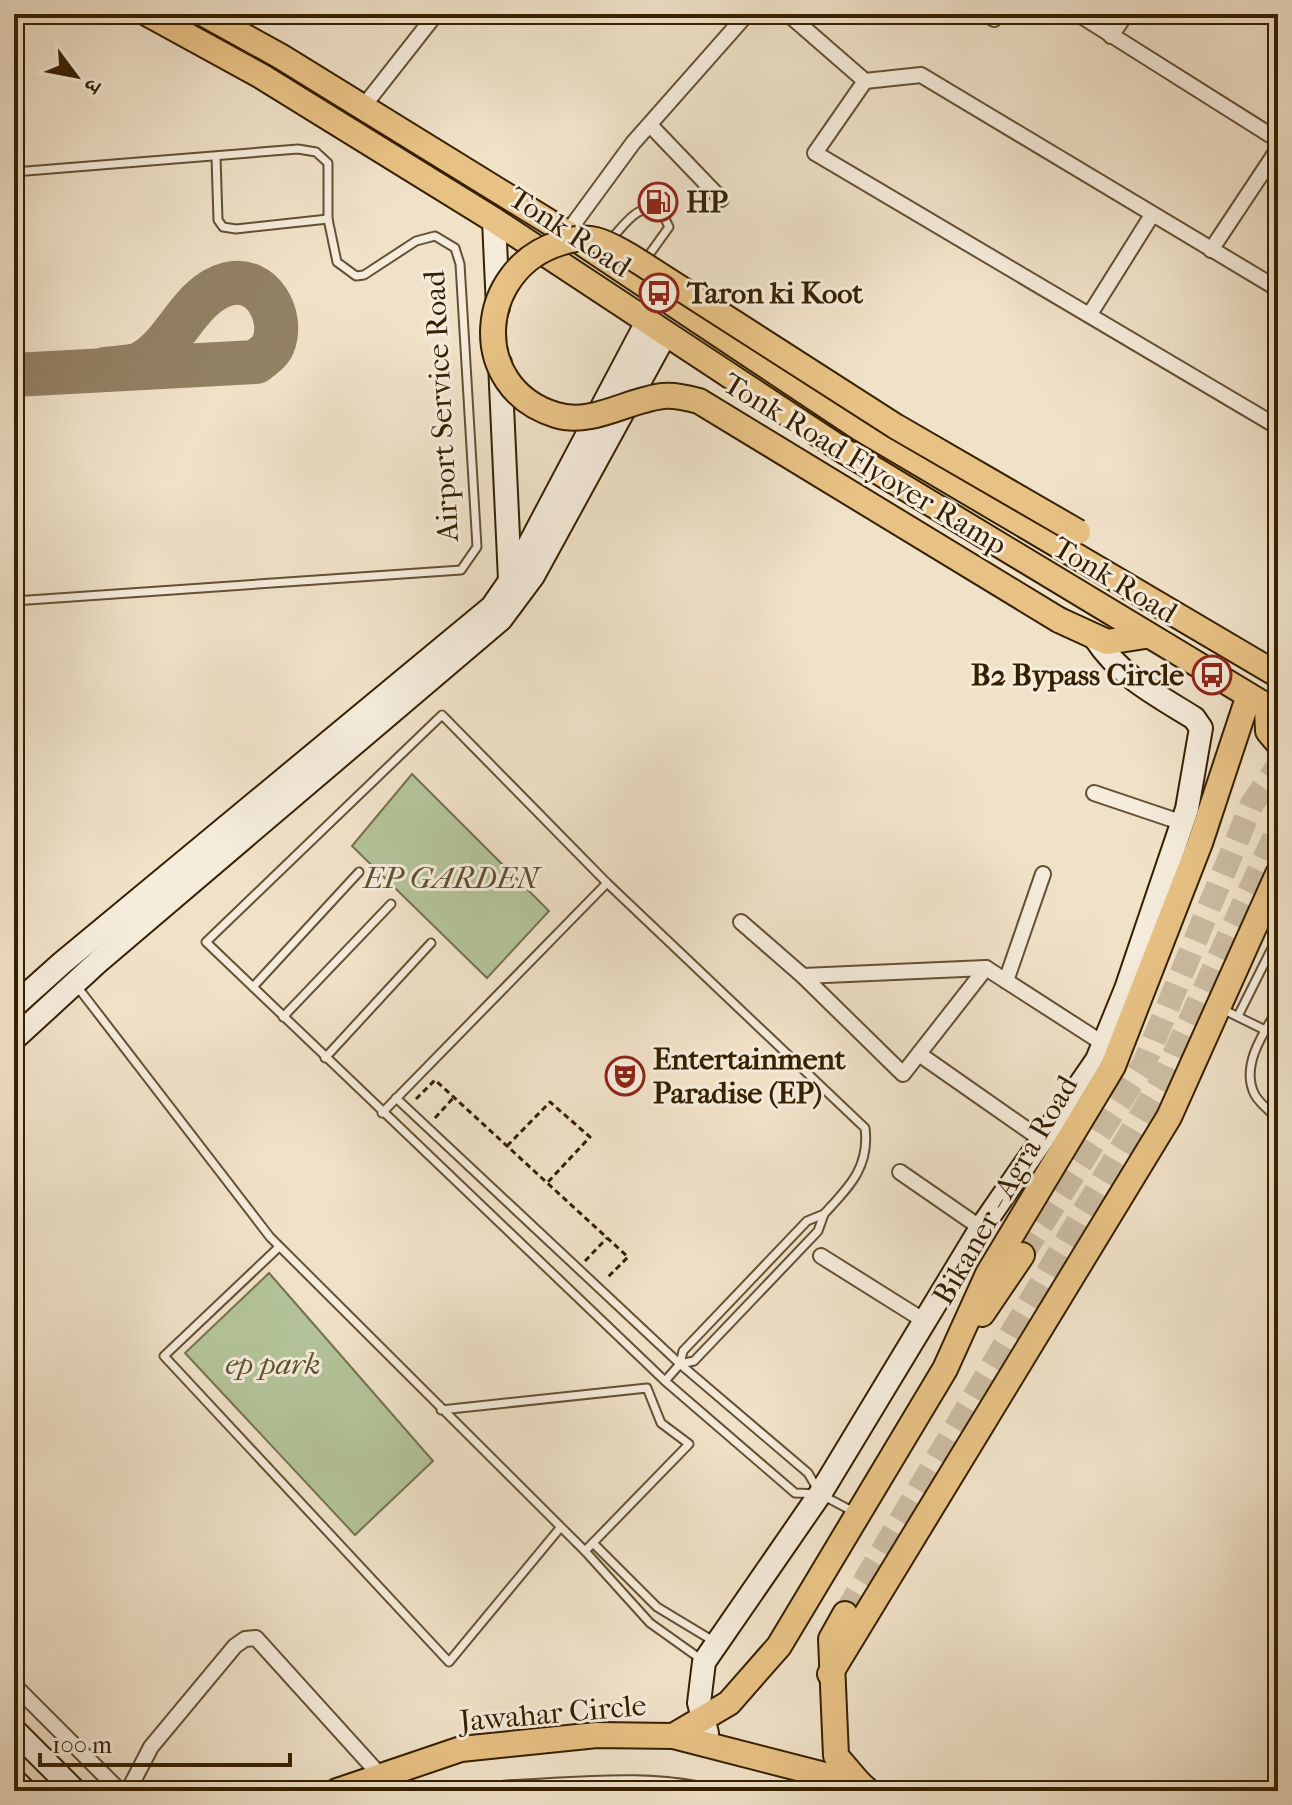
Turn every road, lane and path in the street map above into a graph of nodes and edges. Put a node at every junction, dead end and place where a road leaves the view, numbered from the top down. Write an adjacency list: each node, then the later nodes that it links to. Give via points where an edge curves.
1 (148, 14): 19 (main road, Tonk Road, via 261,76)
2 (204, 14): 10 (main road, Tonk Road)
3 (436, 14): 10 (street)
4 (747, 14): 11 (street)
5 (788, 14): 9 (street)
6 (1078, 14): 8 (street)
7 (1126, 14): 8 (street)
8 (1111, 36): 12 (street)
9 (865, 81): 17 (street, via 921,75); 25 (street, via 815,153)
10 (363, 107): 20 (main road, Tonk Road)
11 (650, 125): 16 (street); 20 (street)
12 (1278, 140)
13 (1278, 149): 21 (street)
14 (216, 157): 15 (lane, Airport Service Road); 18 (lane, Airport Service Road, via 316,152 328,163); 18 (lane, via 218,220 223,227)
15 (14, 172)
16 (721, 199)
17 (1152, 215): 21 (street); 25 (street)
18 (328, 219): 30 (lane, Airport Service Road, via 337,262 356,276 416,241 435,236 455,248 477,547 471,558 461,570)
19 (494, 220): 26 (main road, Tonk Road); 29 (street)
20 (567, 233): 22 (main road, Tonk Road)
21 (1211, 250): 24 (street)
22 (597, 253): 23 (main road, Tonk Road); 23 (lane, via 642,208 661,211 669,227 665,236)
23 (632, 276): 28 (main road, Tonk Road, via 861,429)
24 (1278, 289)
25 (1090, 314): 27 (street)
26 (656, 328): 29 (street); 31 (main road, Tonk Road); 49 (street, via 533,576 501,619)
27 (1278, 427)
28 (1101, 571): 32 (main road, Tonk Road Flyover Ramp, bridge, via 1078,532 895,426 643,264 596,240 571,240 533,254 508,279 494,308 500,366 521,396 538,407 570,418 666,396 699,401); 33 (main road, Tonk Road)
29 (510, 581): 51 (street, via 492,607)
30 (14, 601)
31 (1145, 636): 32 (main road, Tonk Road Flyover Ramp, via 1118,643); 34 (main road, Tonk Road)
32 (1095, 638): 37 (street, via 1127,677 1194,718 1201,728)
33 (1273, 667)
34 (1264, 706): 35 (main road, via 1268,731); 80 (main road, Bikaner - Agra Road, via 1200,843 1113,1066 988,1274)
35 (1278, 743)
36 (1094, 793): 37 (street)
37 (1183, 823): 57 (street)
38 (359, 872): 50 (lane)
39 (1043, 874): 48 (street)
40 (1278, 874): 53 (main road)
41 (607, 883): 50 (lane, via 442,715 206,942); 61 (lane); 70 (lane, via 865,1128 868,1151 849,1186)
42 (391, 904): 54 (lane)
43 (741, 922): 47 (street)
44 (1278, 937): 53 (lane)
45 (431, 943): 59 (lane)
46 (986, 968): 47 (street); 48 (street); 58 (street)
47 (803, 976): 58 (street, via 903,1074)
48 (1006, 981): 57 (street)
49 (75, 983): 56 (street); 73 (lane)
50 (253, 987): 54 (lane)
51 (14, 1006)
52 (1278, 1009): 55 (lane)
53 (1228, 1012): 55 (lane); 90 (main road)
54 (283, 1017): 59 (lane)
55 (1265, 1030): 64 (lane, via 1251,1076 1255,1095)
56 (14, 1039)
57 (1104, 1044): 66 (street)
58 (919, 1054): 66 (street)
59 (325, 1058): 63 (lane)
60 (454, 1097): 62 (path, via 435,1080); 65 (path); 67 (path)
61 (396, 1098): 62 (lane); 63 (lane)
62 (407, 1108): 65 (lane)
63 (382, 1113): 81 (lane)
64 (1278, 1119)
65 (426, 1126): 76 (lane)
66 (1042, 1140): 71 (street)
67 (507, 1146): 69 (path); 69 (path, via 550,1102 590,1137)
68 (900, 1172): 71 (street)
69 (547, 1183): 72 (path)
70 (824, 1214): 79 (lane, via 807,1221 683,1351); 79 (lane, via 818,1231 694,1361)
71 (981, 1228): 78 (street)
72 (607, 1238): 76 (path); 77 (path, via 628,1257)
73 (279, 1247): 82 (lane); 85 (lane, via 164,1356 449,1662)
74 (1022, 1255): 80 (main road)
75 (821, 1256): 78 (street)
76 (578, 1268): 77 (lane)
77 (598, 1287): 79 (lane)
78 (923, 1320): 83 (street)
79 (680, 1364): 81 (lane); 83 (lane, via 808,1473)
80 (945, 1369): 84 (main road, Bikaner - Agra Road)
81 (665, 1381): 83 (lane, via 795,1493)
82 (441, 1410): 85 (lane); 86 (lane, via 647,1388 661,1423 689,1444)
83 (820, 1494): 84 (lane); 89 (street)
84 (859, 1515): 92 (main road, Bikaner - Agra Road, via 760,1670 729,1703)
85 (560, 1528): 87 (lane)
86 (593, 1543): 87 (lane); 89 (lane)
87 (585, 1551): 89 (lane, via 650,1623)
88 (845, 1614): 90 (main road, via 831,1639)
89 (711, 1653): 92 (street, via 699,1703)
90 (830, 1674): 98 (main road, via 836,1756)
91 (14, 1685): 101 (street)
92 (704, 1718): 94 (main road, Bikaner - Agra Road); 95 (street)
93 (14, 1730): 100 (street)
94 (673, 1736): 95 (main road, Jawahar Circle); 96 (main road, Jawahar Circle, via 597,1735 461,1749)
95 (710, 1746): 98 (main road, Jawahar Circle)
96 (380, 1775): 102 (street, via 256,1638 235,1646 151,1747); 103 (main road, Jawahar Circle)
97 (14, 1780): 99 (street)
98 (864, 1788)
99 (25, 1791)
100 (75, 1791)
101 (120, 1791)
102 (128, 1791)
103 (337, 1791)
104 (487, 1791): 105 (lane, via 505,1785 646,1779)
105 (722, 1791)

